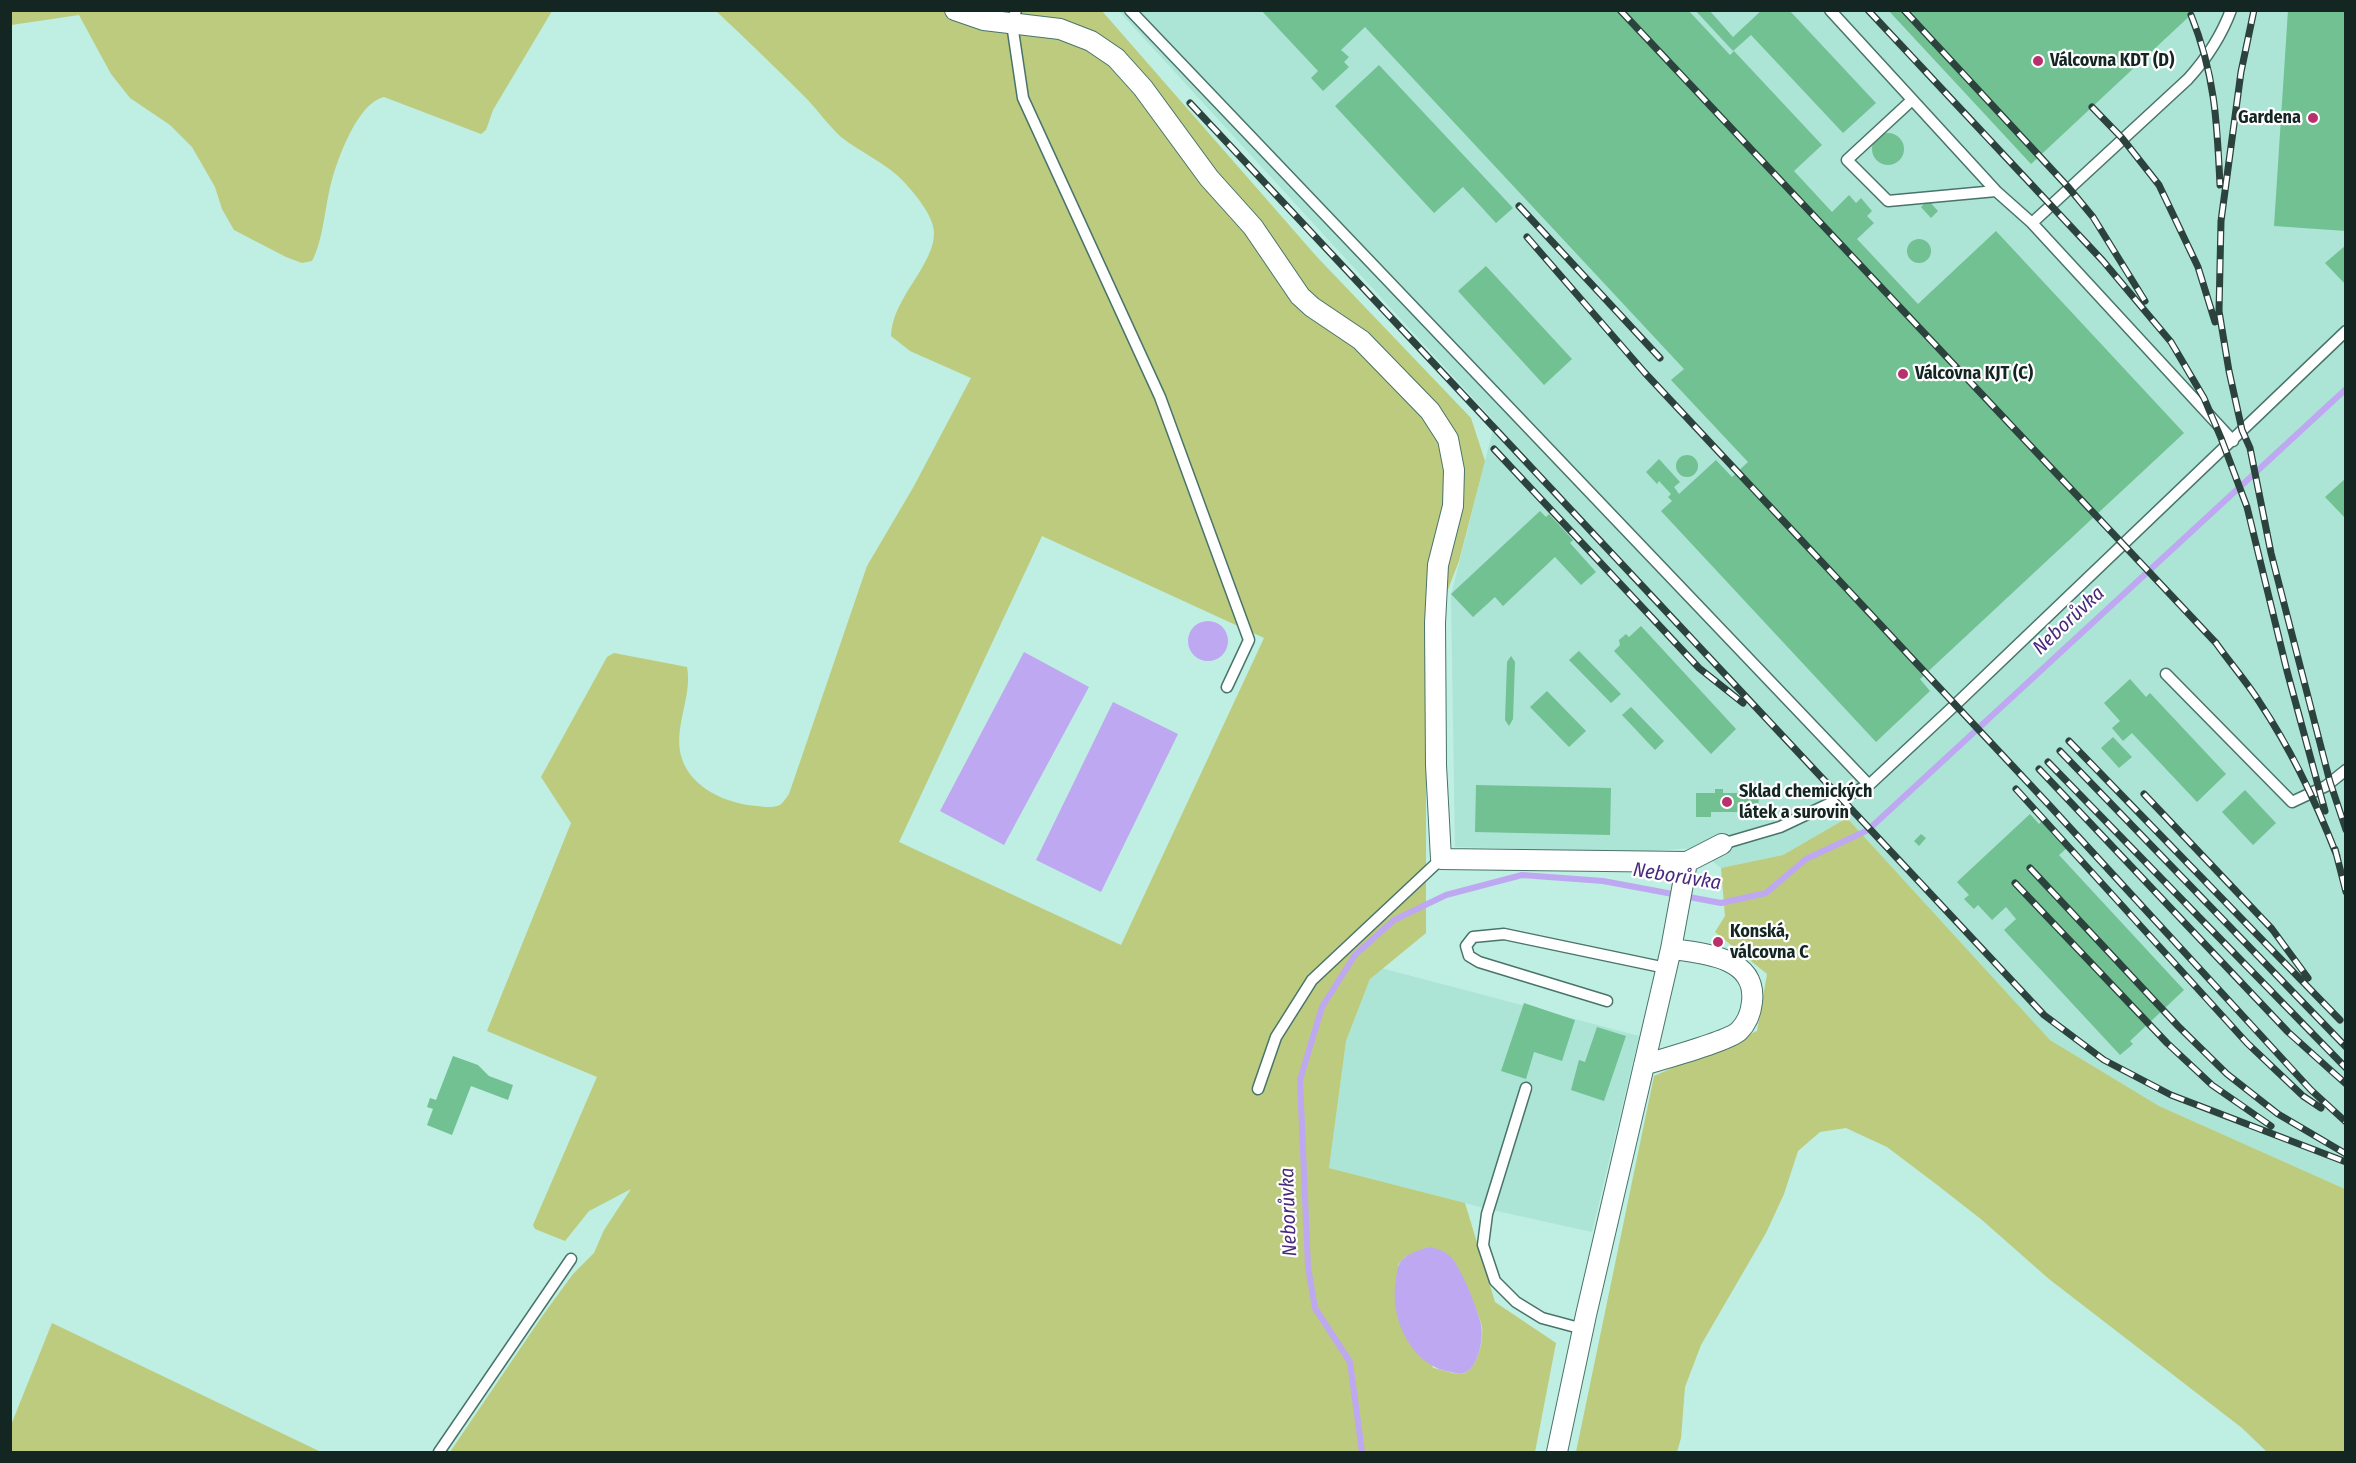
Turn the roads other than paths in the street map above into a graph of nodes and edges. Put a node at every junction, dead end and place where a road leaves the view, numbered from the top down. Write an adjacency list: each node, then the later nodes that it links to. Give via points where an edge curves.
1 (955, 10): 5 (street, via 984,20)
2 (1130, 10): 14 (lane)
3 (1830, 10): 6 (lane)
4 (2231, 10): 8 (lane, via 2206,59 2188,79)
5 (1014, 17): 12 (lane, via 1023,98 1160,397 1249,640); 16 (street, via 1060,28 1091,41 1116,58 1209,178 1253,227 1300,296 1361,340 1430,411 1448,439 1454,470 1453,506 1438,566 1435,623)
6 (1912, 100): 7 (lane); 7 (lane, via 1847,160 1888,201)
7 (1996, 191): 8 (lane)
8 (2032, 223): 10 (lane)
9 (2346, 331): 10 (lane)
10 (2233, 441): 14 (lane)
11 (2166, 674): 13 (lane, via 2292,802 2326,786)
12 (1227, 687)
13 (2346, 770)
14 (1869, 785): 15 (lane, via 1780,827)
15 (1722, 844): 17 (street)
16 (1441, 859): 17 (street); 23 (lane, via 1312,980 1276,1036)
17 (1686, 867): 18 (street)
18 (1671, 949): 19 (street); 21 (street, via 1715,955 1742,969 1753,990 1751,1013 1738,1032)
19 (1666, 968): 20 (lane, via 1504,934 1473,937 1466,946 1468,956 1479,962); 21 (street)
20 (1607, 1001)
21 (1644, 1065): 25 (street)
22 (1526, 1088): 25 (lane, via 1487,1214 1483,1245 1495,1281 1516,1302 1542,1318)
23 (1258, 1089)
24 (572, 1259): 26 (lane)
25 (1583, 1329): 27 (street)
26 (439, 1452)
27 (1557, 1452)

